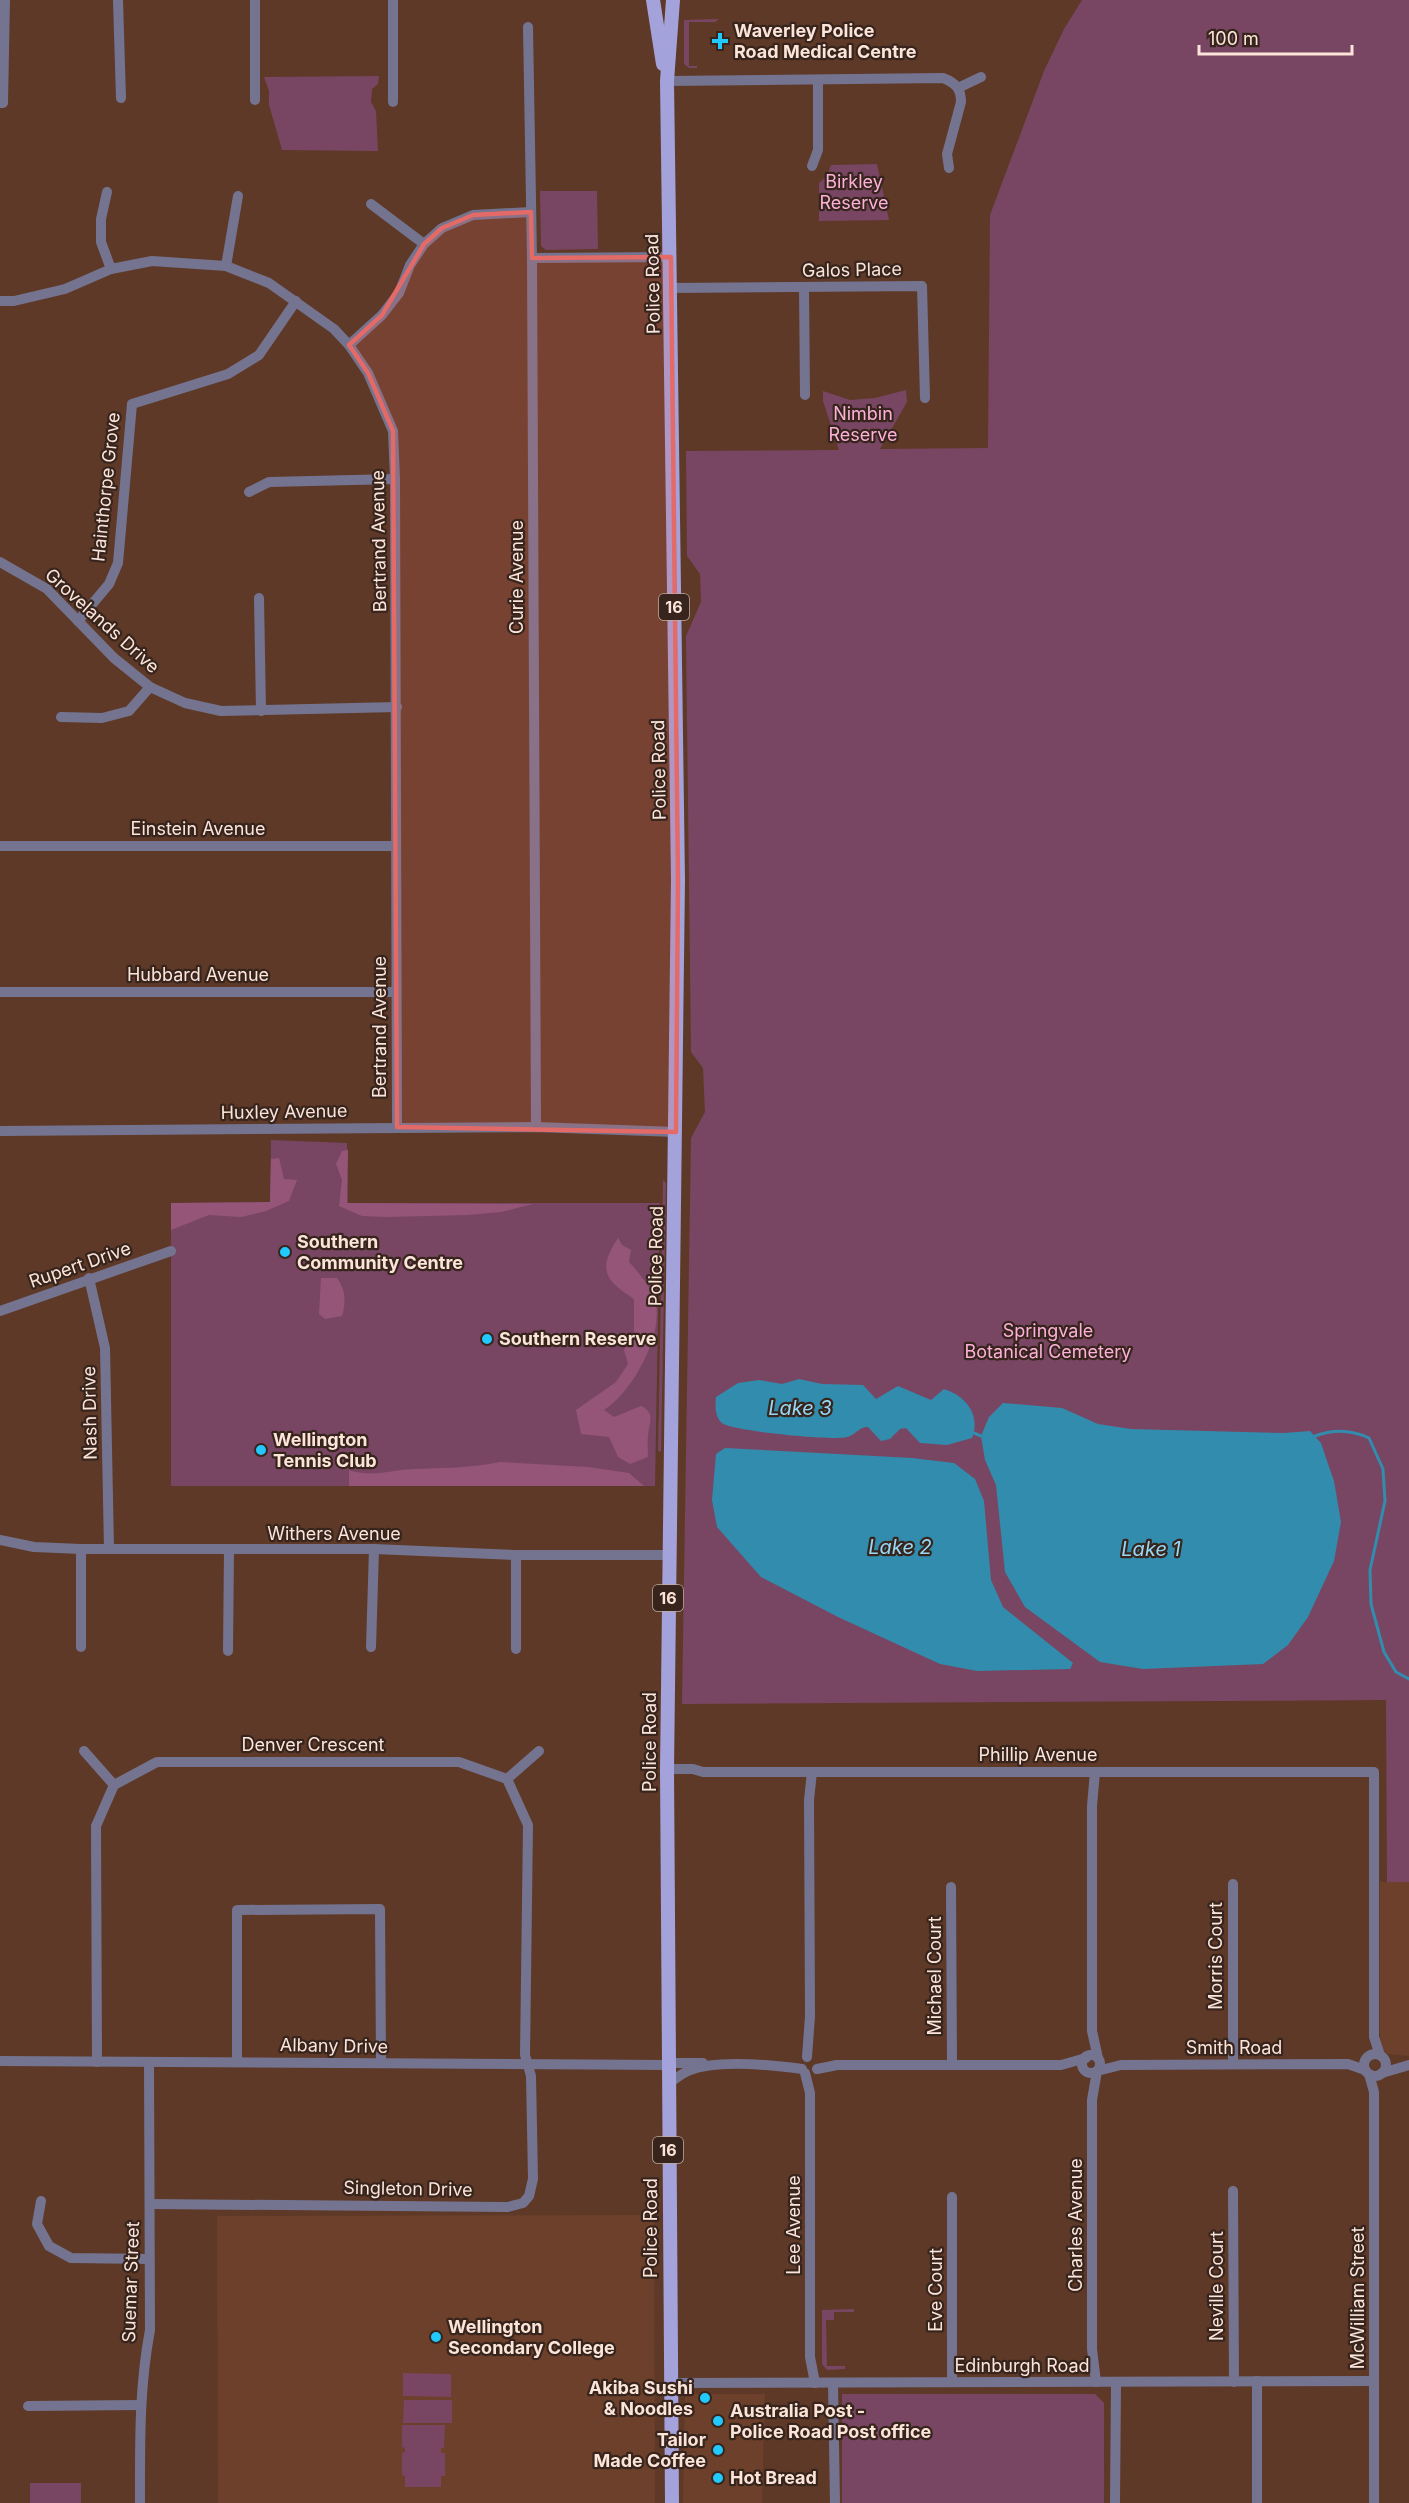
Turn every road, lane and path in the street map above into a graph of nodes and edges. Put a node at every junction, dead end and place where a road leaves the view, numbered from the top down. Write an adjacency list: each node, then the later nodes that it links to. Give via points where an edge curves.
1 (5, 0): 8 (street)
2 (118, 0): 13 (street)
3 (255, 0): 14 (street)
4 (393, 0): 15 (street)
5 (653, 0): 11 (main road, Police Road / 16)
6 (673, 0): 11 (main road, Police Road / 16)
7 (528, 27): 22 (street, Curie Avenue)
8 (2, 56): 16 (street)
9 (981, 77): 12 (street)
10 (818, 80): 11 (street); 12 (street, via 943,78); 17 (street, via 818,150)
11 (667, 81): 25 (main road, Police Road / 16)
12 (958, 88): 18 (street, via 961,102 947,154)
13 (121, 98)
14 (255, 100)
15 (393, 102)
16 (0, 103)
17 (812, 166)
18 (949, 168)
19 (107, 192): 27 (street, via 101,242)
20 (238, 196): 26 (street)
21 (371, 204): 23 (street)
22 (531, 212): 23 (street, via 473,215 442,228); 24 (street, Curie Avenue)
23 (424, 244): 32 (street, via 399,293)
24 (532, 258): 25 (street); 49 (street, Curie Avenue)
25 (671, 258): 29 (main road, Police Road / 16)
26 (226, 266): 27 (street, Bertrand Avenue, via 153,261); 31 (street, Bertrand Avenue, via 269,283)
27 (111, 269): 30 (street, Bertrand Avenue, via 65,289)
28 (804, 287): 29 (street, Galos Place); 33 (street); 34 (street, Galos Place, via 922,286)
29 (671, 288): 51 (main road, Police Road / 16, via 678,880)
30 (0, 301)
31 (296, 301): 32 (street, Bertrand Avenue); 39 (street, Hainthorpe Grove, via 260,355 228,374 132,404 118,563 109,584)
32 (349, 345): 35 (street, Bertrand Avenue, via 368,373 393,431)
33 (805, 396)
34 (925, 398)
35 (395, 479): 36 (street, via 269,482); 41 (street, Bertrand Avenue)
36 (249, 492)
37 (0, 562): 39 (street, Grovelands Drive, via 47,589)
38 (260, 598): 42 (street)
39 (78, 621): 40 (street, Grovelands Drive)
40 (150, 687): 42 (street, Grovelands Drive, via 185,703 220,711); 43 (street, via 129,711 102,718)
41 (397, 707): 42 (street, Grovelands Drive); 45 (street, Bertrand Avenue)
42 (261, 711)
43 (61, 717)
44 (0, 846): 45 (street, Einstein Avenue)
45 (396, 846): 47 (street, Bertrand Avenue)
46 (0, 992): 47 (street, Hubbard Avenue)
47 (396, 992): 48 (street, Bertrand Avenue)
48 (397, 1127): 49 (street, Huxley Avenue); 50 (street, Huxley Avenue)
49 (536, 1127): 51 (street, Huxley Avenue)
50 (0, 1131)
51 (676, 1132): 61 (main road, Police Road / 16)
52 (171, 1251): 53 (street, Rupert Drive)
53 (89, 1278): 54 (street, Rupert Drive); 57 (street, Nash Drive, via 105,1348)
54 (0, 1311)
55 (0, 1540): 56 (street, Withers Avenue, via 34,1547)
56 (81, 1549): 57 (street, Withers Avenue); 62 (street)
57 (109, 1549): 59 (street, Withers Avenue)
58 (374, 1549): 59 (street, Withers Avenue); 60 (street, Withers Avenue); 63 (street)
59 (229, 1550): 65 (street)
60 (516, 1555): 61 (street, Withers Avenue); 64 (street)
61 (669, 1555): 68 (main road, Police Road / 16)
62 (81, 1647)
63 (371, 1647)
64 (516, 1648)
65 (228, 1651)
66 (84, 1751): 72 (street)
67 (539, 1751): 71 (street)
68 (667, 1772): 69 (street, Phillip Avenue); 85 (main road, Police Road / 16)
69 (809, 1772): 70 (street, Phillip Avenue); 90 (street, Lee Avenue)
70 (1091, 1772): 75 (street, Phillip Avenue, via 1374,1772); 78 (street)
71 (507, 1779): 72 (street, Denver Crescent, via 459,1762 157,1762); 84 (street, via 528,1825)
72 (114, 1785): 80 (street, via 96,1826)
73 (1233, 1884): 87 (street, Morris Court)
74 (951, 1887): 86 (street, Michael Court)
75 (1374, 2037): 76 (street); 77 (street)
76 (1381, 2056): 77 (street); 93 (street); 95 (street, via 1385,2065)
77 (1367, 2057): 88 (street, Smith Road); 95 (street, via 1364,2064)
78 (1092, 2058): 91 (street, Smith Road); 92 (street, Smith Road); 94 (street, Charles Avenue, via 1083,2065)
79 (0, 2061): 80 (street, Albany Drive)
80 (97, 2062): 81 (street, Albany Drive)
81 (149, 2062): 82 (street, Albany Drive); 100 (street, Suemar Street)
82 (237, 2062): 83 (street, Albany Drive); 83 (street, via 237,1910 380,1909)
83 (381, 2063): 84 (street, Albany Drive)
84 (527, 2063): 85 (street, Albany Drive); 100 (street, Singleton Drive, via 531,2076 533,2179 529,2196 522,2203 508,2207)
85 (668, 2064): 89 (street, Smith Road); 96 (main road, Police Road / 16)
86 (952, 2064): 90 (street, Smith Road); 91 (street, Smith Road)
87 (1233, 2064): 88 (street, Smith Road); 92 (street, Smith Road)
88 (1348, 2064): 95 (street, Smith Road)
89 (721, 2065): 90 (street, Smith Road); 96 (street, Smith Road, via 688,2071)
90 (810, 2065): 109 (street, Lee Avenue)
91 (1061, 2065): 94 (street, Smith Road)
92 (1121, 2065): 94 (street, Smith Road)
93 (1408, 2065): 95 (street)
94 (1092, 2071): 105 (street, Charles Avenue)
95 (1374, 2072): 103 (street, McWilliam Street)
96 (668, 2084): 108 (main road, Police Road / 16)
97 (1233, 2191): 107 (street, Neville Court)
98 (952, 2197): 104 (street, Eve Court)
99 (41, 2200): 101 (street, via 37,2224 49,2246 71,2258)
100 (150, 2204): 101 (street, Suemar Street)
101 (149, 2259): 111 (street, Suemar Street, via 150,2330)
102 (1257, 2381): 103 (street, Edinburgh Road); 107 (street, Edinburgh Road); 117 (street)
103 (1374, 2381): 118 (street, McWilliam Street)
104 (952, 2382): 105 (street, Edinburgh Road); 110 (street, Edinburgh Road)
105 (1092, 2382): 106 (street, Edinburgh Road)
106 (1116, 2382): 107 (street, Edinburgh Road); 116 (street)
107 (1234, 2382)
108 (671, 2383): 109 (street, Edinburgh Road); 114 (main road, Police Road / 16)
109 (810, 2383): 110 (street, Edinburgh Road)
110 (833, 2383): 115 (street)
111 (140, 2405): 112 (street); 113 (street, Suemar Street)
112 (28, 2406)
113 (140, 2503)
114 (672, 2503)
115 (835, 2503)
116 (1115, 2503)
117 (1257, 2503)
118 (1374, 2503)

